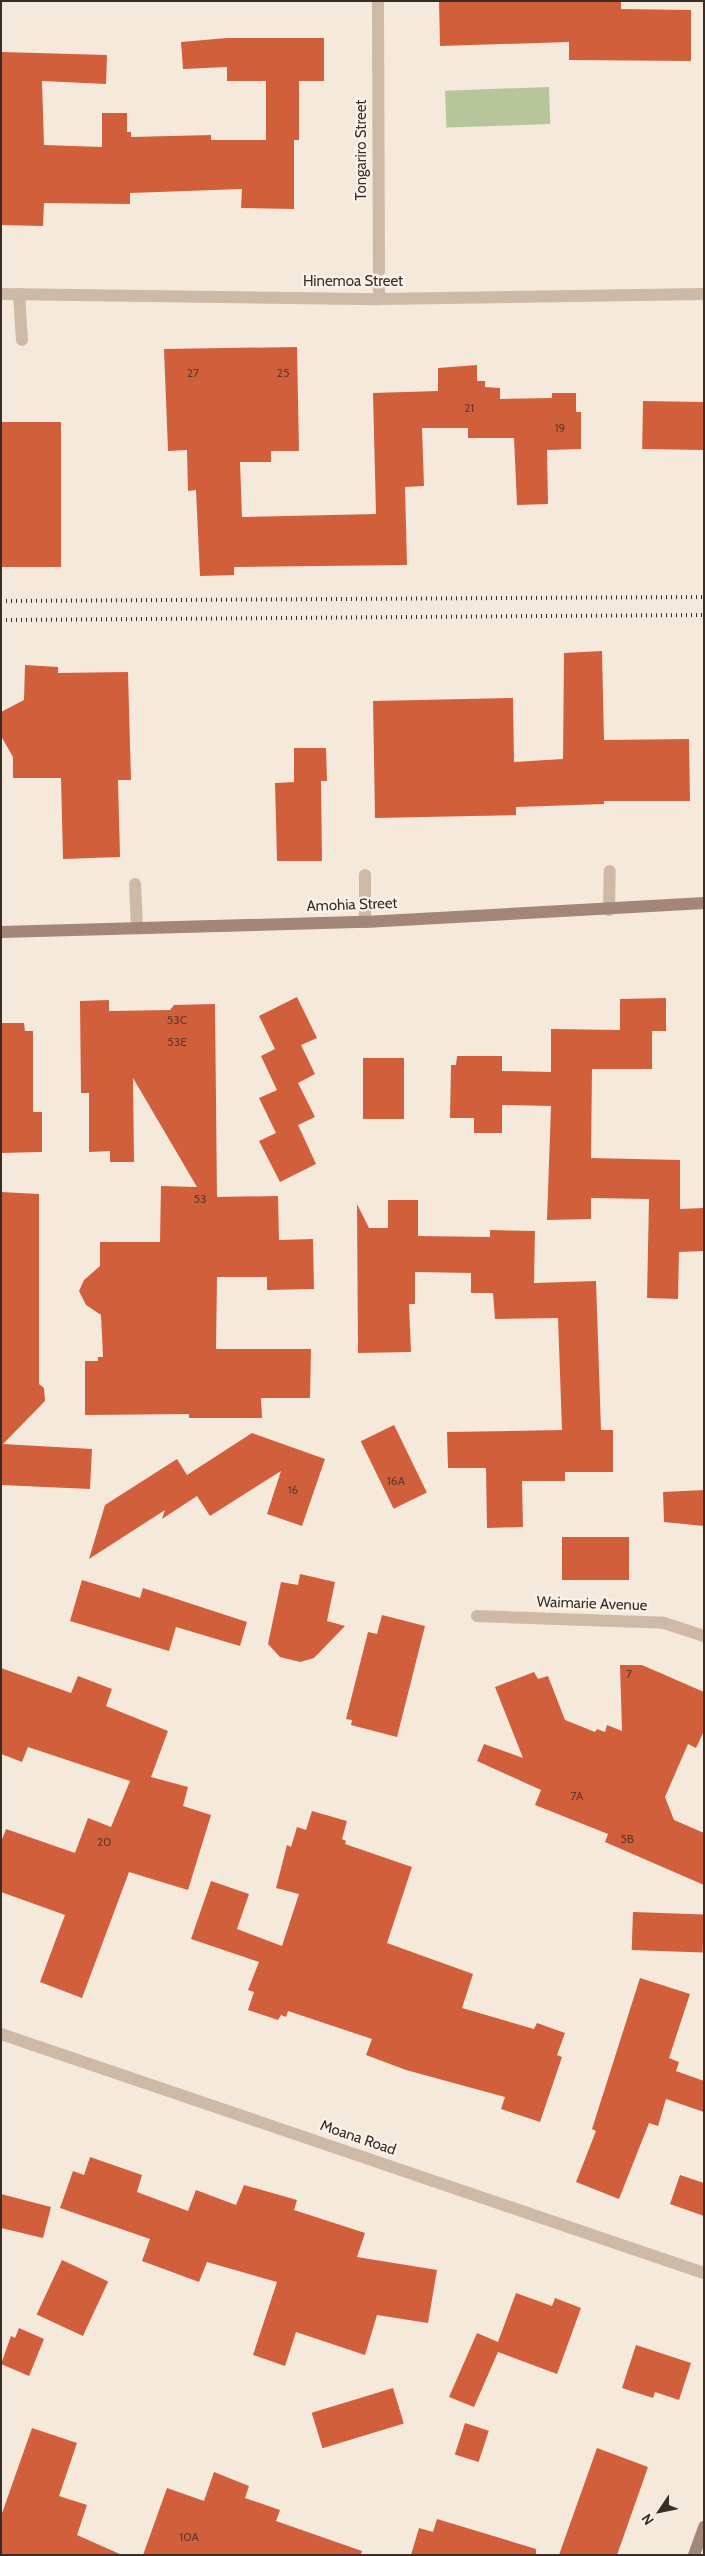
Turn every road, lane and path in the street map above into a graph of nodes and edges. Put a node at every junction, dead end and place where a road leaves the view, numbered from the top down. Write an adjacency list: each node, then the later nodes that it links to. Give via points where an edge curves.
1 (378, 1): 5 (street, Tongariro Street)
2 (1, 294): 3 (street, Hinemoa Street)
3 (19, 294): 5 (street, Hinemoa Street); 6 (street)
4 (704, 294): 5 (street, Hinemoa Street)
5 (379, 299)
6 (22, 340)
7 (610, 871): 11 (street)
8 (365, 875): 12 (street)
9 (135, 884): 13 (street)
10 (704, 903): 11 (main road, Amohia Street)
11 (609, 910): 12 (main road, Amohia Street)
12 (365, 922): 13 (main road, Amohia Street)
13 (138, 926): 14 (main road, Amohia Street)
14 (1, 932)
15 (477, 1616): 16 (street, Waimarie Avenue, via 664,1623)
16 (704, 1636)
17 (1, 2034): 18 (street, Moana Road)
18 (704, 2273)
19 (704, 2527): 20 (main road)
20 (694, 2555)

